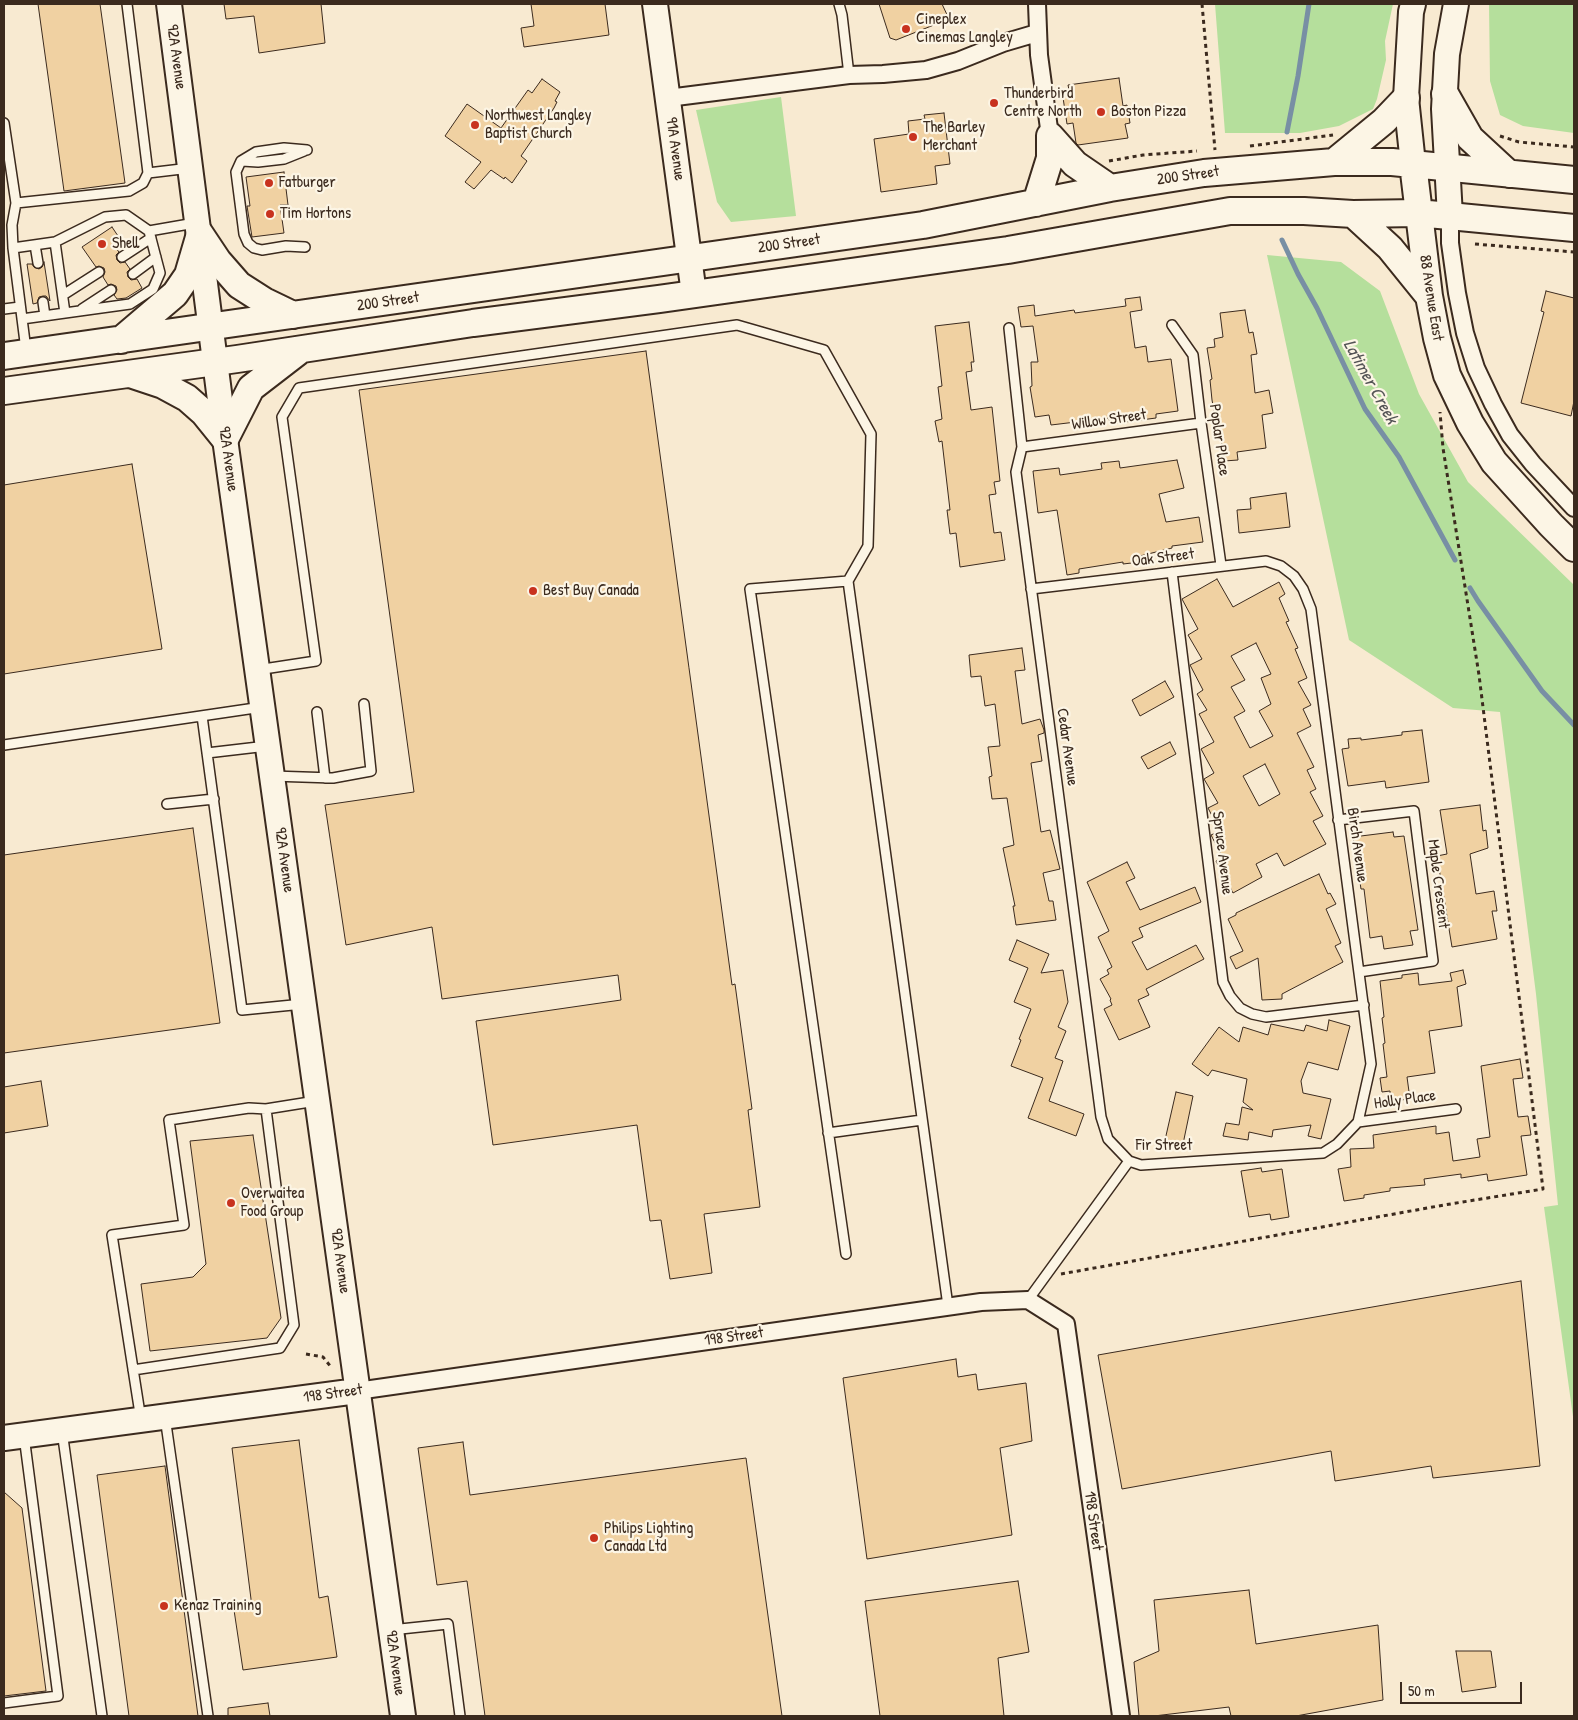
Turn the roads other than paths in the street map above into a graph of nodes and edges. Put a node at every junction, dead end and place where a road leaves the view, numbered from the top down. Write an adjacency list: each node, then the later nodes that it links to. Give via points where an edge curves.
1 (128, 4): 20 (lane)
2 (169, 4): 18 (street, 92A Avenue)
3 (655, 4): 11 (street, 91A Avenue)
4 (839, 4): 9 (lane)
5 (1037, 4): 8 (street)
6 (1413, 4): 12 (street, 88 Avenue East)
7 (1456, 4): 10 (street, 88 Avenue East, via 1447,54)
8 (1037, 33): 9 (street, via 926,70); 14 (street)
9 (849, 75): 11 (street)
10 (1445, 94): 19 (street, 88 Avenue East); 21 (main road, via 1470,138)
11 (668, 98): 39 (street, 91A Avenue)
12 (1406, 98): 16 (main road, via 1384,121); 17 (street, 88 Avenue East)
13 (4, 123): 24 (lane)
14 (1050, 136): 23 (main road, via 1075,164); 25 (main road, via 1050,158)
15 (307, 150): 35 (lane, via 284,148 256,152 242,161 236,172 248,243 262,250)
16 (1334, 162): 17 (main road, 200 Street); 23 (main road, 200 Street, via 1204,173)
17 (1413, 164): 19 (main road, 200 Street); 26 (main road, 88 Avenue East)
18 (191, 168): 20 (lane); 29 (street, 92A Avenue)
19 (1448, 168): 21 (main road, 200 Street); 28 (street, 88 Avenue East)
20 (148, 173): 24 (lane, via 143,184 129,191)
21 (1509, 174): 22 (main road, 200 Street)
22 (1574, 180)
23 (1110, 188): 25 (main road, 200 Street)
24 (16, 203): 36 (lane, via 12,225)
25 (1036, 203): 39 (main road, 200 Street, via 923,225)
26 (1418, 213): 27 (main road, 200 Street); 28 (main road, 200 Street); 46 (main road, 88 Avenue East)
27 (1353, 214): 44 (main road, 200 Street, via 1230,211 1008,250); 46 (main road, via 1390,248)
28 (1450, 216): 30 (main road, 200 Street); 67 (street, 88 Avenue East, via 1456,294 1476,368 1510,434)
29 (199, 228): 31 (lane); 52 (main road, via 218,261 239,286); 56 (street, 92A Avenue); 58 (main road, via 188,275 175,294)
30 (1574, 228)
31 (150, 235): 33 (lane, via 126,215 105,217); 37 (lane); 38 (lane)
32 (4, 242): 36 (lane)
33 (55, 242): 34 (lane); 45 (lane)
34 (35, 245): 36 (lane); 40 (lane)
35 (305, 247)
36 (13, 248): 48 (lane)
37 (122, 257)
38 (156, 257): 42 (lane); 50 (lane, via 160,273 153,289 130,304)
39 (689, 259): 44 (street, 91A Avenue); 52 (main road, 200 Street)
40 (38, 263)
41 (99, 272): 45 (lane)
42 (133, 274)
43 (111, 290): 50 (lane)
44 (694, 294): 59 (main road, 200 Street)
45 (63, 295): 51 (lane)
46 (1429, 296): 68 (main road, 88 Avenue East, via 1436,338 1447,375 1470,422 1494,462)
47 (43, 302): 53 (lane)
48 (20, 307): 49 (lane); 54 (lane)
49 (4, 310)
50 (80, 311): 51 (lane)
51 (65, 313): 53 (lane)
52 (293, 315): 56 (main road, 200 Street)
53 (45, 316): 54 (lane)
54 (22, 319): 60 (lane)
55 (1172, 325): 64 (lane, Poplar Place, via 1193,355)
56 (211, 327): 58 (main road, 200 Street); 61 (street, 92A Avenue)
57 (1009, 328): 66 (lane, Cedar Avenue)
58 (121, 340): 60 (main road, 200 Street)
59 (300, 350): 61 (main road, 200 Street); 65 (main road, via 250,388)
60 (15, 355)
61 (216, 361): 62 (main road, 200 Street); 65 (street, 92A Avenue)
62 (130, 374): 63 (main road, 200 Street); 65 (main road, via 163,385 187,398)
63 (4, 391)
64 (1201, 423): 66 (lane, Willow Street); 69 (lane, Poplar Place)
65 (225, 439): 74 (street, 92A Avenue)
66 (1022, 447): 73 (lane, Cedar Avenue, via 1016,472)
67 (1574, 508)
68 (1574, 548)
69 (1221, 565): 70 (lane, Oak Street); 71 (lane, Oak Street, via 1266,561 1281,566)
70 (1172, 572): 73 (lane, Oak Street); 89 (lane, Spruce Avenue, via 1223,982 1240,1008 1266,1017)
71 (1294, 576): 86 (lane, Birch Avenue, via 1311,609)
72 (848, 581): 74 (lane, via 868,546 871,434 824,350 737,325 308,386 298,388 282,417 316,661); 93 (lane); 95 (lane, via 750,589)
73 (1032, 589): 96 (lane, Cedar Avenue, via 1101,1117 1108,1139)
74 (257, 670): 76 (street, 92A Avenue)
75 (364, 704): 83 (lane, via 371,771)
76 (262, 707): 78 (lane); 80 (street, 92A Avenue)
77 (317, 712): 83 (lane)
78 (202, 716): 79 (lane); 81 (lane)
79 (4, 745)
80 (268, 746): 81 (lane); 82 (street, 92A Avenue)
81 (208, 753): 84 (lane)
82 (272, 776): 83 (lane); 88 (street, 92A Avenue)
83 (325, 778)
84 (214, 799): 85 (lane); 88 (lane, via 242,1010)
85 (167, 804)
86 (1338, 820): 87 (lane, Birch Avenue); 87 (lane, Maple Crescent, via 1414,811 1434,961)
87 (1359, 972): 89 (lane, Birch Avenue)
88 (303, 1004): 90 (street, 92A Avenue)
89 (1364, 1005): 94 (lane, Birch Avenue, via 1371,1064)
90 (317, 1101): 92 (lane); 101 (street, 92A Avenue)
91 (1456, 1108): 94 (lane, Holly Place)
92 (266, 1109): 100 (lane, via 294,1325 280,1348); 100 (lane, via 249,1108 169,1120 184,1225 112,1235)
93 (922, 1120): 95 (lane); 99 (lane)
94 (1358, 1122): 96 (lane, Fir Street, via 1337,1144 1323,1153 1141,1164)
95 (828, 1132): 97 (lane)
96 (1129, 1161): 98 (lane, Fir Street)
97 (846, 1254)
98 (1028, 1300): 99 (street, 198 Street); 112 (street, 198 Street, via 1066,1324)
99 (948, 1306): 101 (street, 198 Street)
100 (133, 1370): 103 (lane)
101 (358, 1391): 102 (street, 198 Street); 106 (street, 92A Avenue)
102 (165, 1417): 103 (street, 198 Street); 109 (lane)
103 (140, 1420): 104 (street, 198 Street)
104 (62, 1431): 105 (street, 198 Street); 108 (lane)
105 (14, 1437): 107 (lane, via 58,1696)
106 (391, 1630): 110 (street, 92A Avenue); 111 (lane, via 448,1624)
107 (4, 1703)
108 (102, 1716)
109 (208, 1716)
110 (402, 1716)
111 (460, 1716)
112 (1121, 1716)

